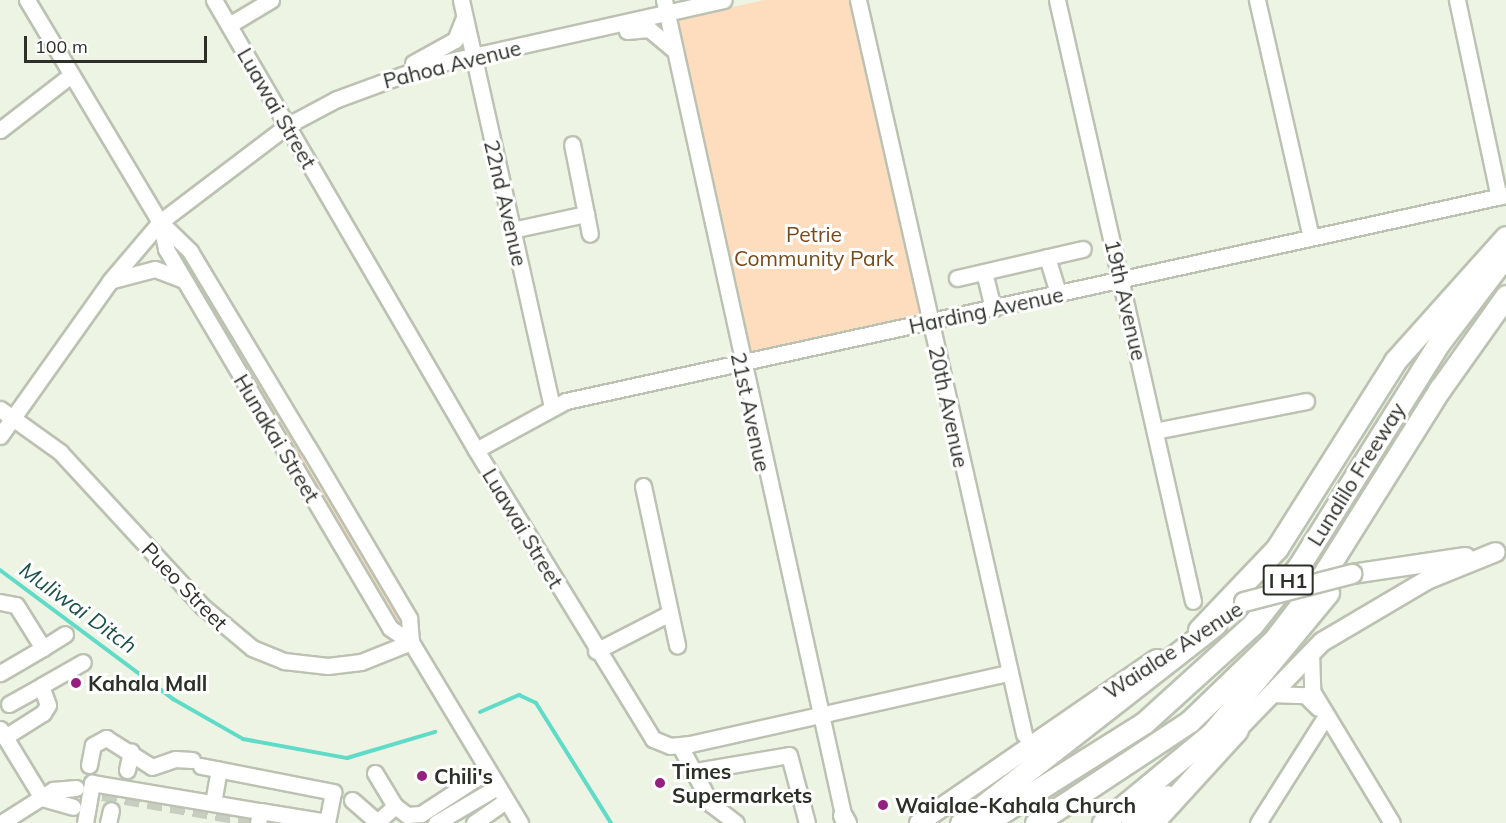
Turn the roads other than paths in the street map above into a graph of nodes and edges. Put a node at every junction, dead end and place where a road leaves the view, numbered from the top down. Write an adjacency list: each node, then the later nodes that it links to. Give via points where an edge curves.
1 (27, 0): 15 (street, Hunakai Street)
2 (214, 0): 11 (street, Luawai Street)
3 (271, 0): 11 (street)
4 (724, 0): 9 (street, Pahoa Avenue)
5 (858, 0): 38 (street, 20th Avenue)
6 (1057, 0): 34 (street, 19th Avenue)
7 (1257, 0): 25 (street)
8 (1456, 0): 20 (street)
9 (665, 6): 12 (street, Pahoa Avenue); 13 (street, 21st Avenue)
10 (463, 8): 14 (street, 22nd Avenue); 16 (street, via 455,40)
11 (229, 25): 17 (street, Luawai Street)
12 (577, 33): 13 (street, via 606,35 644,28); 14 (street, Pahoa Avenue)
13 (675, 51): 39 (street, 21st Avenue)
14 (474, 57): 16 (street, Pahoa Avenue); 23 (street, 22nd Avenue)
15 (71, 75): 18 (street); 22 (street, Hunakai Street)
16 (375, 83): 17 (street, Pahoa Avenue)
17 (288, 125): 22 (street, Pahoa Avenue); 45 (street, Luawai Street)
18 (0, 130)
19 (572, 144): 21 (street)
20 (1503, 196): 25 (street, Harding Avenue)
21 (586, 214): 23 (street); 24 (street)
22 (160, 222): 32 (street, Hunakai Street, via 166,249); 33 (street, Pahoa Avenue); 55 (street, Hunakai Street, via 190,251 314,457 409,618)
23 (512, 230): 41 (street, 22nd Avenue)
24 (590, 234)
25 (1311, 237): 34 (street, Harding Avenue)
26 (1506, 237): 53 (highway, via 1395,361 1276,548)
27 (1083, 249): 29 (street)
28 (1506, 255): 90 (highway, Lunalilo Freeway / I H1, via 1439,343 1305,557 1253,624 1144,723)
29 (1047, 257): 30 (street); 35 (street)
30 (984, 272): 31 (street); 37 (street)
31 (957, 278)
32 (183, 280): 33 (street, via 146,269); 55 (street, Hunakai Street, via 390,628)
33 (110, 281): 42 (street, Pahoa Avenue)
34 (1121, 281): 35 (street, Harding Avenue); 43 (street, 19th Avenue)
35 (1058, 294): 37 (street, Harding Avenue)
36 (1506, 296): 46 (highway, Lunalilo Freeway / I H1)
37 (993, 309): 38 (street, Harding Avenue)
38 (931, 322): 39 (street, Harding Avenue); 62 (street, 20th Avenue)
39 (740, 363): 41 (street, Harding Avenue); 66 (street, 21st Avenue)
40 (1306, 401): 43 (street)
41 (552, 406): 45 (street, Harding Avenue)
42 (6, 413): 44 (street, Pahoa Avenue); 55 (street, Pueo Street, via 60,452 210,614 252,648 284,660 328,666 362,662)
43 (1155, 431): 49 (street, 19th Avenue)
44 (0, 436)
45 (476, 450): 58 (street, Luawai Street)
46 (1400, 455): 101 (highway, Lunalilo Freeway / I H1, via 1320,580 1247,668 1160,743); 102 (highway, via 1367,533 1310,620 1193,752)
47 (643, 486): 52 (street)
48 (1501, 551): 51 (main road, Waialae Avenue, bridge, via 1352,574); 59 (main road, Waialae Avenue, via 1370,610)
49 (1193, 601)
50 (0, 602): 57 (street, via 16,605)
51 (1238, 606): 53 (main road, Waialae Avenue); 90 (highway)
52 (670, 613): 56 (street); 58 (street)
53 (1199, 630): 100 (main road, Waialae Avenue)
54 (65, 634): 57 (street)
55 (411, 642): 76 (street, Hunakai Street)
56 (677, 645)
57 (43, 648): 61 (street)
58 (596, 651): 71 (street, Luawai Street, via 647,733 661,743)
59 (1311, 653): 64 (main road, Waialae Avenue); 67 (street, via 1312,691)
60 (83, 662): 63 (street)
61 (0, 673)
62 (1007, 674): 66 (street); 70 (street, 20th Avenue)
63 (41, 686): 65 (street); 69 (street, via 48,705 44,713)
64 (1270, 694): 67 (street, via 1305,695); 68 (main road, Waialae Avenue)
65 (9, 705)
66 (818, 716): 71 (street); 89 (street, 21st Avenue)
67 (1326, 716): 105 (street); 106 (street)
68 (1237, 730): 103 (main road, Waialae Avenue); 104 (highway)
69 (3, 733): 81 (street)
70 (1024, 734)
71 (680, 746): 77 (street)
72 (130, 751): 73 (street, via 106,738 93,745); 74 (street); 75 (street, via 152,767 175,759)
73 (89, 765)
74 (127, 770)
75 (219, 770): 84 (street); 91 (street, via 333,792)
76 (487, 771): 79 (street, Hunakai Street); 85 (street, via 421,814 407,815)
77 (690, 772): 98 (street, via 711,804); 99 (street, via 789,755)
78 (375, 773): 85 (street)
79 (497, 787): 83 (street, Hunakai Street); 95 (street)
80 (76, 788): 81 (street, via 53,790)
81 (42, 798): 86 (street); 88 (street)
82 (352, 800): 92 (street)
83 (506, 801): 96 (street); 97 (street, Hunakai Street)
84 (213, 803): 87 (street); 94 (street, via 92,783)
85 (395, 806): 92 (street)
86 (73, 807)
87 (259, 817): 91 (street)
88 (19, 819): 93 (street)
89 (845, 821)
90 (972, 821)
91 (327, 822)
92 (376, 822)
93 (1, 823)
94 (84, 823)
95 (436, 823)
96 (474, 823)
97 (520, 823)
98 (736, 823)
99 (807, 823)
100 (918, 823)
101 (1036, 823)
102 (1103, 823)
103 (1131, 823)
104 (1152, 823)
105 (1258, 823)
106 (1392, 823)

